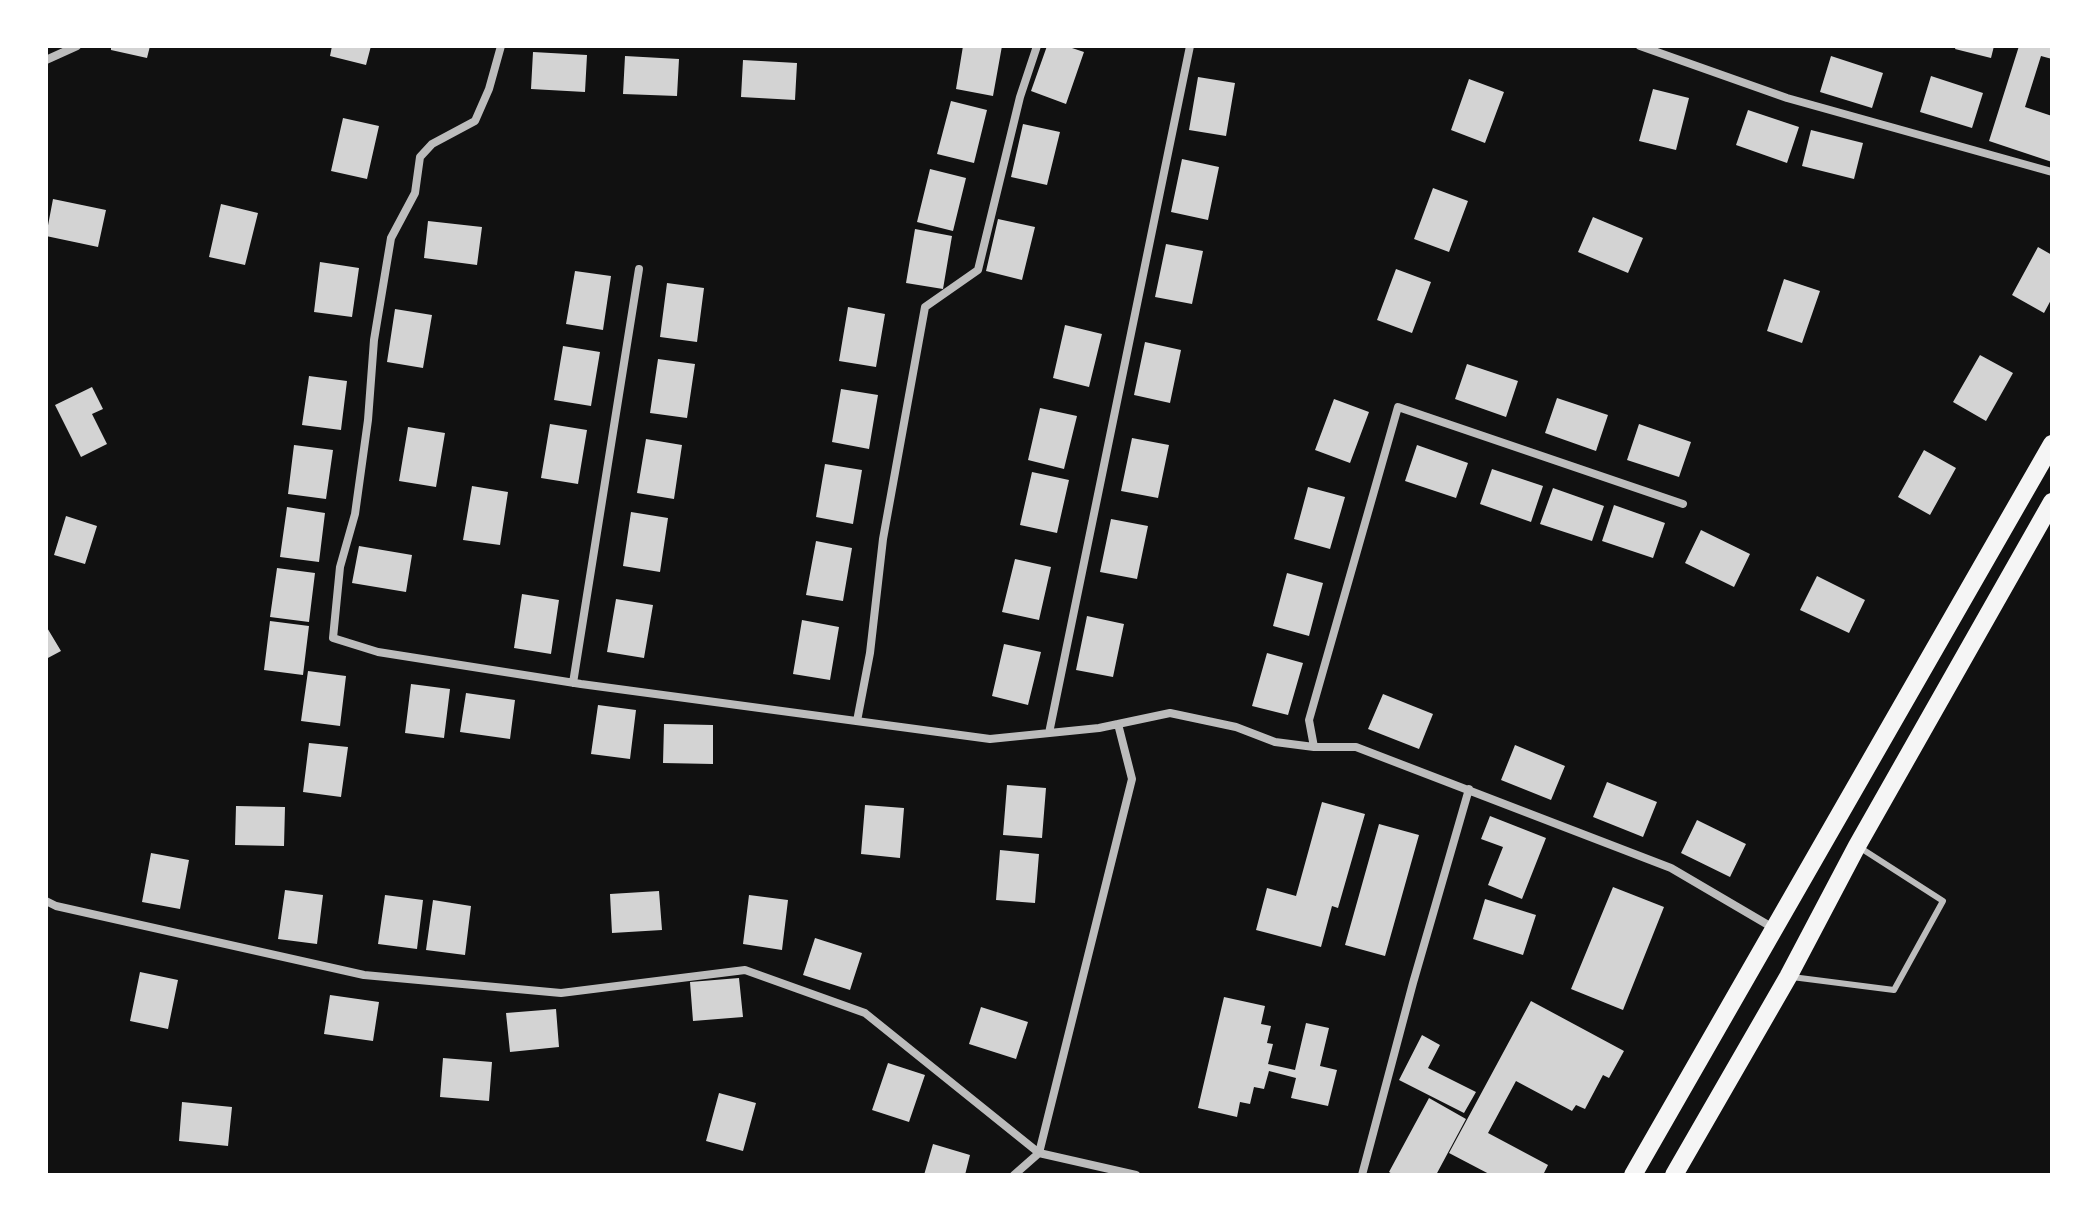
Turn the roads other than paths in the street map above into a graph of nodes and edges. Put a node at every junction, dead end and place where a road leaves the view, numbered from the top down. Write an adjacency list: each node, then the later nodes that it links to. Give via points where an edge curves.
1 (77, 46): 6 (street)
2 (501, 46): 12 (street, via 475,121 432,144 420,157 415,193 391,238 333,638 378,652)
3 (1037, 46): 13 (street, via 978,270 925,307)
4 (1190, 46): 15 (street)
5 (1640, 46): 7 (street, via 1787,98)
6 (46, 60)
7 (2052, 172)
8 (639, 269): 12 (street)
9 (2052, 444): 20 (highway)
10 (2052, 502): 18 (highway)
11 (1683, 504): 16 (street, via 1398,407 1309,720)
12 (573, 683): 13 (street)
13 (857, 721): 15 (street, via 990,739)
14 (1118, 724): 15 (street); 16 (street, via 1170,713 1236,727 1275,742); 22 (street, via 1132,779)
15 (1049, 733)
16 (1314, 747): 17 (street, via 1356,747)
17 (1469, 789): 20 (street, via 1671,868); 25 (street)
18 (1857, 846): 21 (highway); 21 (lane, via 1943,901 1894,990)
19 (46, 901): 22 (street, via 364,975 561,993 745,970 865,1013)
20 (1775, 929): 26 (highway)
21 (1788, 977): 27 (highway)
22 (1039, 1153): 23 (street); 24 (street)
23 (1014, 1175)
24 (1136, 1175)
25 (1362, 1175)
26 (1633, 1175)
27 (1674, 1175)

